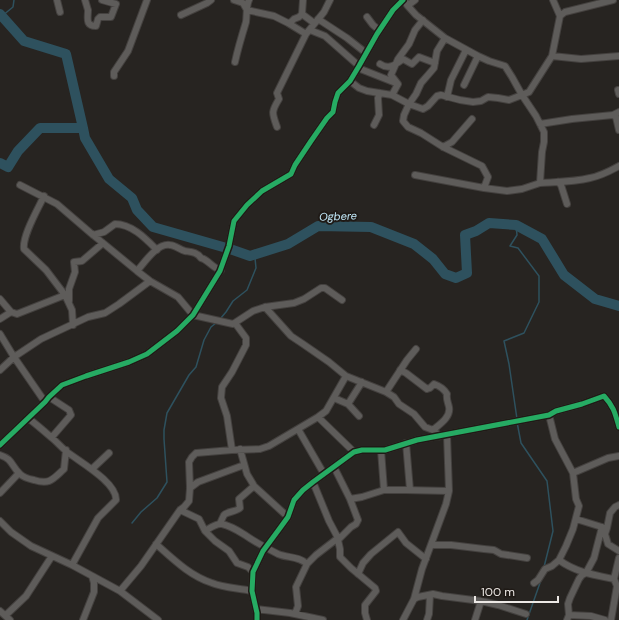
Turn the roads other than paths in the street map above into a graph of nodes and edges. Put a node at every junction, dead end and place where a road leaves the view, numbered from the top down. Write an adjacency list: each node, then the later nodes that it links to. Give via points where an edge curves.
1 (57, 0): 15 (street)
2 (85, 0): 3 (street, via 88,21 93,26 96,26 100,17 111,17 116,4)
3 (102, 0)
4 (147, 0): 36 (street, via 128,51)
5 (211, 0): 18 (street)
6 (234, 0): 12 (street)
7 (302, 0): 17 (street)
8 (330, 0): 21 (street)
9 (415, 0): 13 (street, via 411,3)
10 (554, 0): 16 (street)
11 (612, 0): 16 (street)
12 (246, 2): 14 (street)
13 (405, 2): 20 (street); 23 (street, via 393,10)
14 (247, 10): 22 (street, via 274,16); 31 (street)
15 (60, 12)
16 (561, 13): 29 (street)
17 (302, 14): 21 (street); 22 (street)
18 (181, 15)
19 (366, 17): 23 (street)
20 (422, 20): 25 (street); 34 (street)
21 (316, 21): 24 (street); 27 (street, via 347,38)
22 (288, 23): 24 (street)
23 (379, 30): 27 (street)
24 (308, 32): 35 (street, via 325,36); 49 (street, via 277,93 279,99 273,109 273,115)
25 (445, 38): 26 (street); 32 (street, via 436,51)
26 (466, 50): 28 (street); 43 (street, via 451,80)
27 (366, 53): 35 (street)
28 (478, 56): 39 (street); 42 (street, via 505,66)
29 (552, 56): 30 (street, via 581,59); 42 (street, via 529,92)
30 (619, 56)
31 (234, 62)
32 (435, 63): 34 (street, via 419,57 412,64 403,59); 44 (street)
33 (380, 64): 34 (street, via 392,67)
34 (396, 64): 38 (street, via 391,76)
35 (359, 67): 37 (street); 38 (street)
36 (114, 76)
37 (350, 81): 40 (street, via 359,88); 63 (street, via 338,93 333,112 291,174 262,191 234,221)
38 (398, 84): 41 (street)
39 (464, 85)
40 (380, 93): 41 (street); 48 (street, via 379,115)
41 (392, 95): 44 (street)
42 (522, 95): 43 (street, via 509,100 488,98 473,102); 47 (street)
43 (446, 97): 44 (street, via 437,96 423,109)
44 (409, 104): 51 (street, via 403,122)
45 (616, 114): 47 (street); 50 (street)
46 (472, 119): 51 (street, via 452,142)
47 (540, 124): 55 (street, via 544,132 544,142)
48 (374, 125)
49 (278, 127)
50 (619, 130)
51 (443, 147): 57 (street, via 482,166 488,177)
52 (619, 166): 54 (street, via 592,178)
53 (415, 175): 57 (street)
54 (558, 182): 55 (street); 59 (street)
55 (540, 183): 57 (street, via 507,191)
56 (20, 185): 58 (street)
57 (484, 188)
58 (44, 196): 60 (street); 66 (street, via 26,236 24,249 46,270)
59 (567, 204)
60 (93, 235): 61 (street); 62 (street, via 104,232 115,224 124,225 143,236)
61 (104, 243): 64 (street); 69 (street, via 82,261 74,262 75,272 69,289)
62 (157, 250): 63 (street, via 170,244 196,253); 64 (street)
63 (221, 270): 72 (street)
64 (137, 271): 65 (street)
65 (150, 281): 72 (street, via 178,297); 75 (street, via 105,313)
66 (65, 294): 69 (street); 71 (street, via 20,313)
67 (0, 299): 71 (street)
68 (342, 300): 70 (street, via 321,288 294,303)
69 (69, 303): 75 (street)
70 (265, 307): 74 (street, via 253,310); 81 (street, via 290,336)
71 (11, 312): 73 (street)
72 (193, 315): 74 (street); 85 (street, via 177,331 146,354 62,385)
73 (0, 319)
74 (235, 323): 100 (street, via 246,338 246,345 222,387 220,398 227,416)
75 (73, 325): 78 (street, via 42,339)
76 (0, 334): 78 (street)
77 (416, 349): 80 (street)
78 (14, 357): 79 (street); 85 (street)
79 (0, 370)
80 (400, 370): 83 (street); 93 (street, via 427,389 434,384 447,394 450,408 448,414)
81 (346, 376): 82 (street); 84 (street)
82 (362, 382): 83 (street); 86 (street)
83 (386, 392): 93 (street, via 414,414 425,427)
84 (334, 398): 86 (street); 89 (street, via 326,411)
85 (47, 399): 90 (street); 95 (street, via 69,410 71,415)
86 (348, 404): 87 (street)
87 (360, 416)
88 (549, 416): 91 (street, via 556,411 604,396 614,409); 94 (street); 109 (street, via 555,439)
89 (318, 417): 92 (street); 102 (street)
90 (28, 418): 95 (street); 97 (street)
91 (619, 427)
92 (298, 428): 98 (street, via 269,446 260,449); 111 (street)
93 (433, 430): 94 (street)
94 (444, 435): 96 (street); 117 (street)
95 (52, 437): 99 (street)
96 (406, 443): 101 (street); 116 (street)
97 (0, 445)
98 (240, 449): 100 (street); 106 (street)
99 (66, 450): 108 (street); 110 (street, via 64,469 51,480 41,483)
100 (232, 450): 114 (street, via 196,453 189,462)
101 (381, 450): 102 (street); 115 (street)
102 (354, 452): 107 (street)
103 (109, 453): 108 (street)
104 (0, 455): 110 (street, via 9,459)
105 (619, 456): 109 (street)
106 (244, 464): 113 (street); 114 (street, via 198,482)
107 (334, 467): 111 (street); 119 (street)
108 (92, 469): 139 (street, via 113,489 116,500 98,518)
109 (572, 473): 123 (street, via 579,506)
110 (20, 474): 118 (street)
111 (324, 474): 112 (street)
112 (313, 482): 122 (street, via 294,500); 128 (street)
113 (254, 486): 122 (street); 125 (street, via 239,499 240,508 224,515)
114 (190, 488): 121 (street, via 189,501)
115 (384, 490): 116 (street); 119 (street)
116 (410, 490): 117 (street)
117 (449, 491): 130 (street)
118 (0, 493)
119 (350, 499): 128 (street, via 358,520)
120 (619, 505): 126 (street, via 610,513)
121 (180, 510): 127 (street, via 199,519); 129 (street)
122 (288, 517): 131 (street)
123 (576, 519): 126 (street); 137 (street)
124 (0, 521): 133 (street, via 11,532)
125 (220, 524): 127 (street); 131 (street, via 232,527)
126 (604, 528): 132 (street, via 608,544); 141 (street)
127 (205, 531): 140 (street, via 229,551 237,563)
128 (338, 539): 138 (street); 142 (street, via 340,557)
129 (156, 544): 146 (street); 147 (street, via 202,580)
130 (431, 545): 134 (street, via 494,550 501,554); 136 (street)
131 (266, 547): 138 (street, via 279,554 303,560); 140 (street)
132 (619, 551)
133 (52, 556): 139 (street); 157 (street)
134 (527, 558)
135 (619, 558): 144 (street)
136 (426, 559): 142 (street, via 406,543 398,532 371,554); 149 (street)
137 (559, 560): 141 (street); 145 (street, via 545,569)
138 (307, 564): 155 (street, via 296,587 298,606)
139 (72, 565): 143 (street)
140 (253, 572): 147 (street)
141 (586, 573): 144 (street); 156 (street, via 579,579 570,598)
142 (358, 574): 163 (street, via 376,591 365,605)
143 (92, 576): 146 (street); 158 (street, via 94,592)
144 (614, 579): 168 (street, via 617,586)
145 (534, 583)
146 (120, 590): 153 (street)
147 (252, 591): 151 (street)
148 (430, 595): 149 (street); 150 (street); 165 (street)
149 (414, 599): 164 (street)
150 (481, 600): 154 (street); 166 (street)
151 (256, 609): 155 (street); 161 (street)
152 (0, 610): 157 (street)
153 (147, 612): 159 (street); 160 (street)
154 (526, 614)
155 (291, 616): 162 (street)
156 (568, 617): 167 (street, via 591,616)
157 (8, 618)
158 (83, 620)
159 (145, 620)
160 (158, 620)
161 (257, 620)
162 (323, 620)
163 (367, 620)
164 (402, 620)
165 (427, 620)
166 (475, 620)
167 (605, 620)
168 (611, 620)

